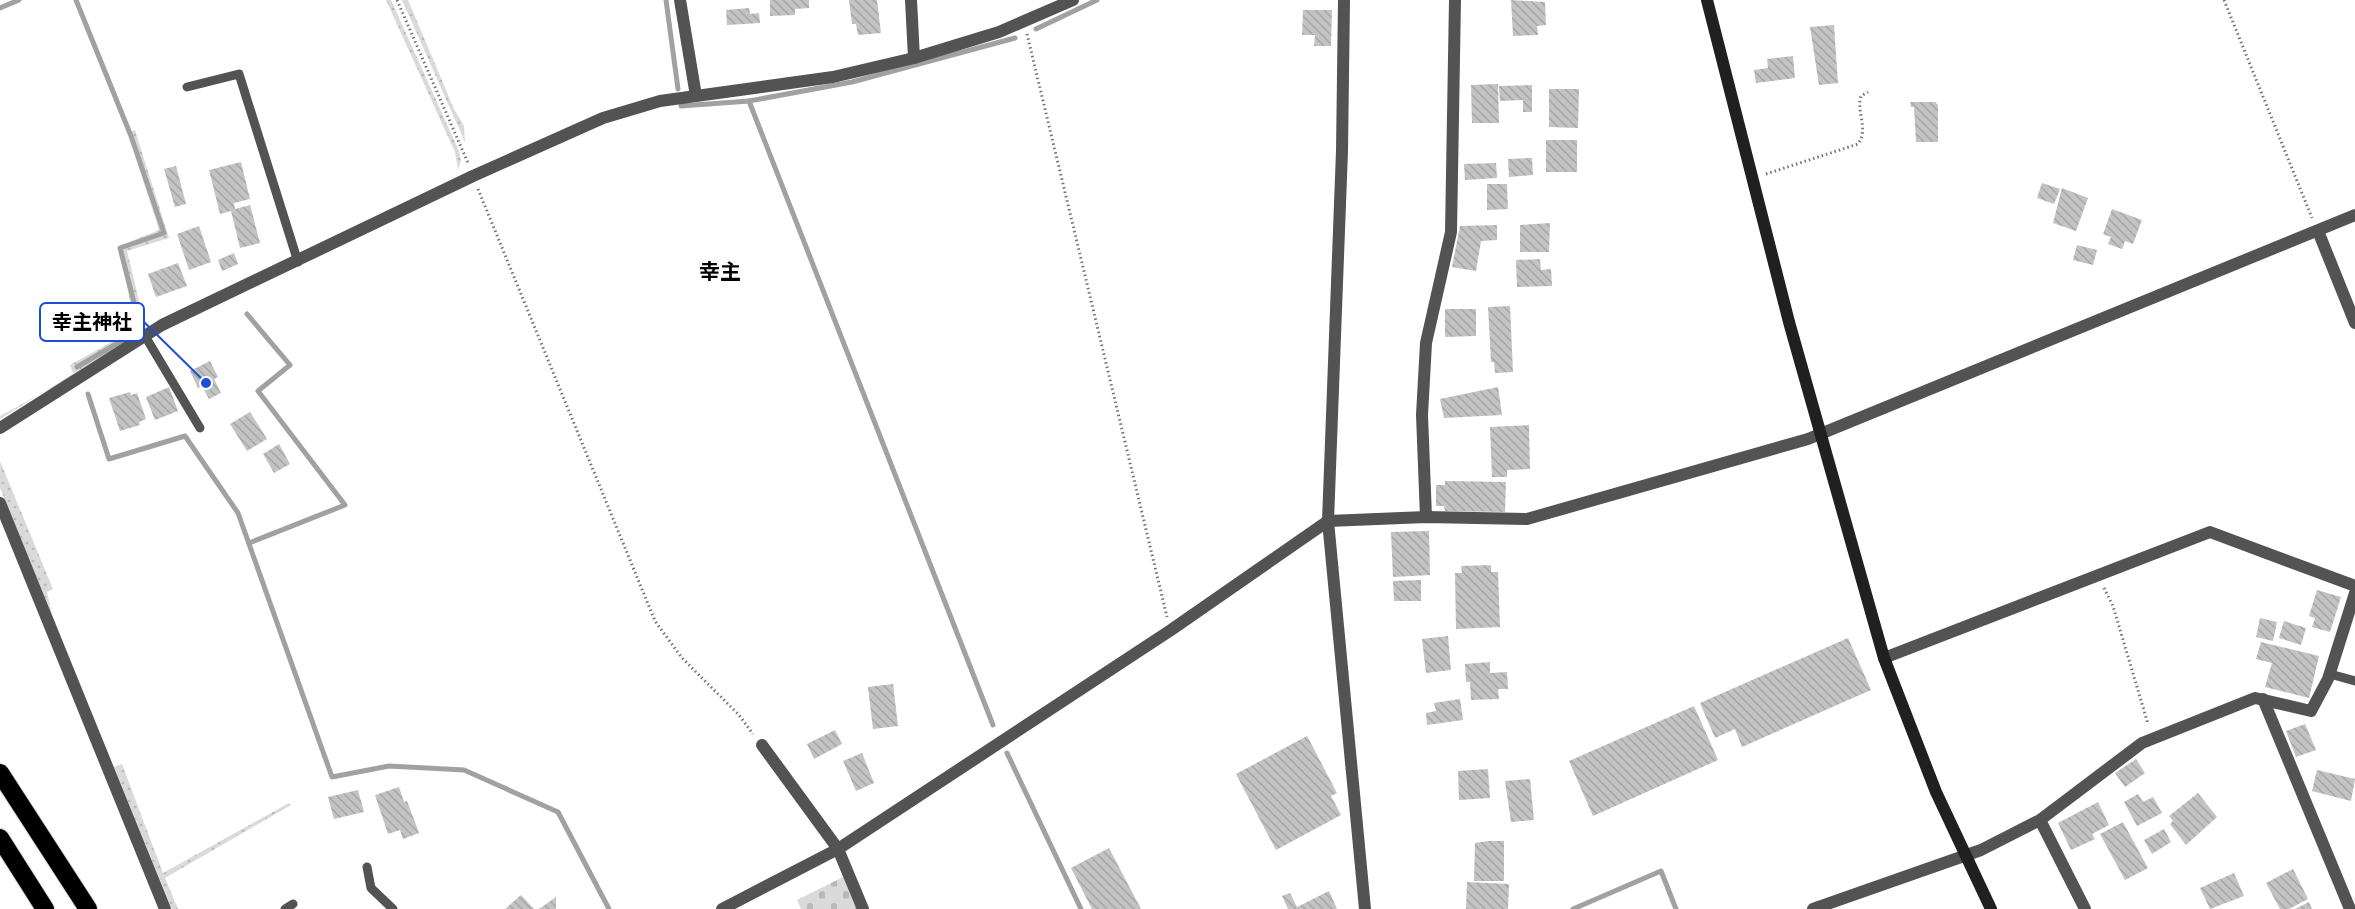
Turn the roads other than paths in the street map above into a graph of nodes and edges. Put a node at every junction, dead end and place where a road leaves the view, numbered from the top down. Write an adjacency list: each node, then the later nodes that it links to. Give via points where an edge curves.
1 (680, 0): 9 (street)
2 (911, 0): 7 (street)
3 (1344, 0): 20 (street)
4 (1455, 0): 19 (street, via 1451,232 1426,342 1422,415)
5 (1707, 0): 17 (street)
6 (1066, 2): 7 (street, via 1024,23)
7 (914, 58): 9 (street, via 833,77)
8 (187, 87): 12 (lane, via 239,74)
9 (696, 96): 12 (street, via 603,118 473,176)
10 (2355, 215): 11 (street)
11 (2318, 231): 13 (street); 17 (street)
12 (298, 262): 14 (street)
13 (2355, 323)
14 (145, 336): 15 (street); 16 (lane)
15 (0, 428)
16 (200, 428)
17 (1820, 435): 19 (street, via 1527,519); 23 (street)
18 (0, 503): 36 (street)
19 (1426, 517): 20 (street)
20 (1328, 521): 31 (street, via 1171,630); 40 (street)
21 (2355, 586): 23 (street, via 2210,532)
22 (2355, 593): 24 (street)
23 (1884, 658): 32 (street, via 1936,792)
24 (2330, 674): 25 (lane); 26 (street, via 2311,711)
25 (2355, 681)
26 (2263, 699): 29 (street, via 2254,698 2142,743); 44 (street)
27 (762, 745): 31 (street)
28 (0, 773): 35 (highway)
29 (2040, 820): 32 (street); 43 (street)
30 (0, 838): 34 (highway)
31 (838, 849): 38 (street); 39 (street)
32 (1967, 857): 41 (street); 42 (street)
33 (367, 867): 37 (lane, via 371,888)
34 (45, 909)
35 (88, 909)
36 (165, 909)
37 (393, 909)
38 (722, 909)
39 (863, 909)
40 (1365, 909)
41 (1813, 909)
42 (1991, 909)
43 (2085, 909)
44 (2350, 909)

